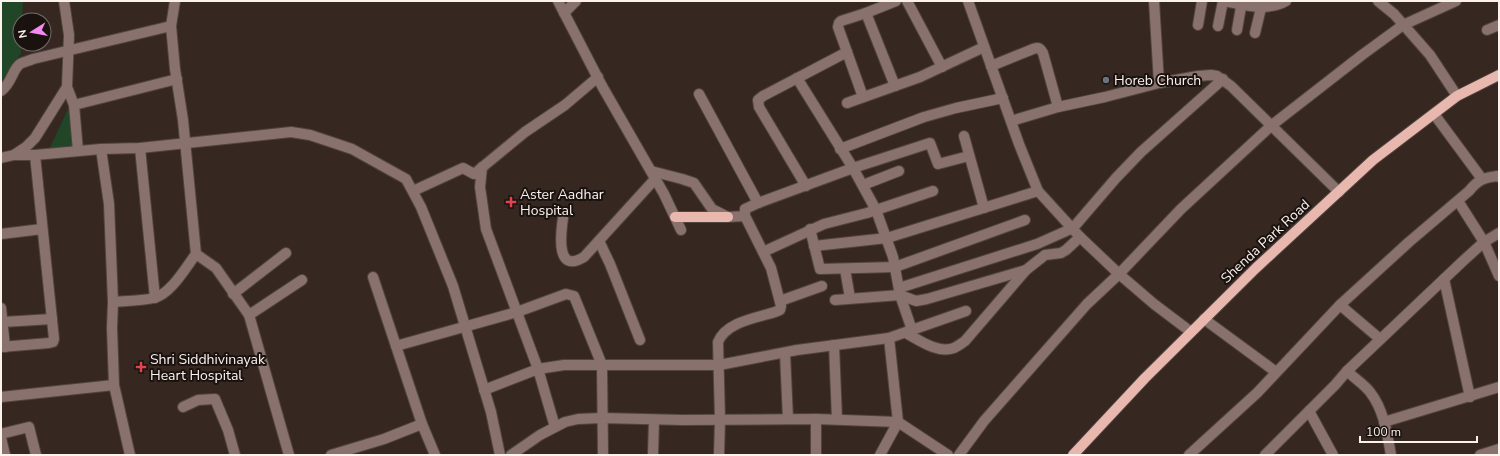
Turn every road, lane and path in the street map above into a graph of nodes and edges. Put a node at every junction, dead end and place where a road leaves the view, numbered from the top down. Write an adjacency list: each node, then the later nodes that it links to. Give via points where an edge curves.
1 (64, 1): 27 (street)
2 (175, 1): 21 (street)
3 (558, 1): 16 (street)
4 (576, 1): 16 (street)
5 (896, 1): 17 (street)
6 (907, 1): 30 (street)
7 (968, 1): 26 (street)
8 (1154, 1): 36 (street)
9 (1202, 1): 18 (street)
10 (1223, 1): 14 (street); 22 (street)
11 (1286, 1): 15 (street)
12 (1378, 1): 19 (street)
13 (1456, 1): 19 (street)
14 (1242, 3): 15 (street); 23 (street)
15 (1261, 8): 25 (street)
16 (564, 13): 32 (street)
17 (866, 13): 28 (street, via 841,21 839,24); 37 (street)
18 (1198, 25)
19 (1403, 25): 41 (street, via 1430,55); 49 (street)
20 (1499, 25): 24 (street)
21 (172, 26): 27 (street); 35 (street)
22 (1218, 26)
23 (1237, 30)
24 (1487, 30)
25 (1255, 33)
26 (984, 47): 29 (street); 30 (street)
27 (69, 51): 38 (street); 39 (street, via 21,63 10,82)
28 (847, 52): 33 (street); 42 (street)
29 (991, 66): 43 (street); 46 (street, via 1041,48)
30 (942, 67): 37 (street)
31 (1499, 75): 41 (main road, Shenda Park Road)
32 (598, 77): 60 (street); 63 (street)
33 (797, 78): 54 (street); 67 (street, via 763,96 758,100 758,104)
34 (1223, 79): 36 (street, via 1211,75); 49 (street); 81 (street, via 1141,152)
35 (177, 80): 45 (street); 51 (street)
36 (1159, 83): 46 (street)
37 (895, 86): 42 (street)
38 (67, 87): 45 (street); 56 (street, via 35,138)
39 (1, 91)
40 (698, 94): 73 (street)
41 (1457, 96): 47 (main road, Shenda Park Road)
42 (863, 97): 44 (street)
43 (1003, 98): 48 (street); 54 (street, via 924,117)
44 (847, 102)
45 (74, 105): 55 (street)
46 (1058, 107): 48 (street)
47 (1434, 114): 65 (street); 71 (main road, Shenda Park Road, via 1373,160)
48 (1011, 121): 70 (street)
49 (1272, 125): 71 (street); 98 (street, via 1181,209)
50 (964, 136): 58 (street)
51 (186, 144): 52 (street); 68 (street, via 291,132 310,135 352,149 406,179); 94 (street)
52 (140, 148): 53 (street); 106 (street)
53 (101, 149): 55 (street); 110 (street, via 109,204)
54 (840, 149): 61 (street)
55 (78, 151): 57 (street)
56 (14, 155): 57 (street); 59 (street)
57 (35, 155): 82 (street)
58 (969, 156): 61 (street, via 938,164 930,143); 74 (street)
59 (1, 158)
60 (482, 167): 68 (street, via 474,174 463,168); 114 (street, via 480,187 486,229)
61 (852, 168): 66 (street); 67 (street)
62 (899, 170): 66 (street)
63 (653, 175): 77 (street, via 694,183 712,209); 79 (street); 89 (street)
64 (1499, 177): 65 (street)
65 (1482, 179): 72 (street)
66 (863, 185): 75 (street)
67 (806, 186): 73 (street)
68 (412, 191): 119 (street, via 421,206 453,286)
69 (933, 191): 75 (street)
70 (1038, 191): 74 (street); 81 (street)
71 (1339, 192): 117 (main road, Shenda Park Road)
72 (1458, 201): 90 (street); 111 (street)
73 (758, 203): 76 (street, via 745,209)
74 (984, 208): 88 (street)
75 (876, 210): 83 (street); 88 (street)
76 (745, 216): 77 (street); 92 (street)
77 (728, 217): 79 (main road)
78 (563, 218): 89 (street, via 560,243 566,259 578,261)
79 (675, 218): 84 (street)
80 (1025, 220): 95 (street)
81 (1073, 228): 87 (street); 104 (street, via 1037,244)
82 (42, 229): 86 (street); 116 (street)
83 (810, 229): 91 (street); 92 (street)
84 (681, 230)
85 (1499, 233): 90 (street)
86 (1, 234)
87 (1080, 237): 97 (street, via 1066,250 1045,255); 98 (street)
88 (887, 238): 91 (street); 95 (street)
89 (598, 241): 124 (street, via 608,259)
90 (1484, 242): 99 (street); 101 (street)
91 (814, 246): 96 (street, via 820,270)
92 (763, 252): 109 (street, via 771,268)
93 (286, 253): 105 (street)
94 (196, 254): 105 (street, via 216,268); 106 (street, via 179,278)
95 (895, 267): 96 (street); 104 (street)
96 (845, 269): 107 (street)
97 (1026, 270): 104 (street, via 921,301 912,300); 120 (street, via 965,341 954,348 935,348)
98 (1119, 274): 121 (street); 171 (street, via 1087,304 984,421)
99 (1499, 276)
100 (373, 277): 126 (street)
101 (1444, 279): 123 (street); 138 (street)
102 (302, 280): 115 (street)
103 (822, 286): 109 (street)
104 (899, 291): 107 (street); 120 (street)
105 (233, 294): 115 (street)
106 (155, 298): 110 (street)
107 (850, 298): 108 (street)
108 (835, 300)
109 (780, 301): 130 (street, via 780,310 736,325 721,335 718,342)
110 (113, 302): 134 (street)
111 (1340, 305): 123 (street); 133 (street)
112 (1, 308): 118 (street)
113 (966, 311): 120 (street)
114 (517, 312): 119 (street); 129 (street, via 566,294 574,296); 131 (street)
115 (248, 315): 160 (street)
116 (52, 319): 118 (street); 127 (street, via 52,342)
117 (1204, 319): 121 (main road, Shenda Park Road); 133 (street)
118 (3, 322): 127 (street)
119 (465, 326): 126 (street); 136 (street)
120 (909, 332): 122 (street)
121 (1190, 332): 172 (main road, Shenda Park Road)
122 (889, 338): 125 (street); 147 (street)
123 (1380, 339): 132 (street)
124 (640, 340)
125 (834, 345): 128 (street); 144 (street)
126 (396, 346): 149 (street)
127 (3, 347)
128 (785, 353): 130 (street); 142 (street)
129 (602, 365): 130 (street); 131 (street, via 564,365); 141 (street)
130 (719, 365): 146 (street)
131 (538, 369): 136 (street); 150 (street)
132 (1346, 371): 140 (street); 148 (street, via 1369,392)
133 (1276, 372): 155 (street)
134 (114, 385): 137 (street); 158 (street)
135 (1499, 387): 138 (street)
136 (484, 390): 163 (street)
137 (1, 397)
138 (1470, 397): 148 (street)
139 (183, 407): 159 (street, via 198,400 215,399)
140 (1310, 411): 154 (street); 174 (street)
141 (602, 418): 145 (street); 150 (street, via 578,419); 165 (street)
142 (788, 419): 143 (street); 146 (street)
143 (816, 419): 144 (street); 168 (street)
144 (837, 419): 147 (street)
145 (654, 420): 146 (street); 166 (street)
146 (720, 420): 167 (street)
147 (898, 422): 169 (street); 170 (street)
148 (1384, 422): 175 (street)
149 (422, 424): 161 (street); 162 (street)
150 (555, 427): 164 (street)
151 (1, 434): 157 (street, via 29,427)
152 (1, 438): 156 (street)
153 (1499, 449): 176 (street)
154 (1276, 451): 173 (street)
155 (1195, 453)
156 (5, 455)
157 (36, 455)
158 (130, 455)
159 (235, 455)
160 (289, 455)
161 (331, 455)
162 (434, 455)
163 (500, 455)
164 (512, 455)
165 (603, 455)
166 (653, 455)
167 (719, 455)
168 (816, 455)
169 (880, 455)
170 (948, 455)
171 (959, 455)
172 (1073, 455)
173 (1265, 455)
174 (1333, 455)
175 (1391, 455)
176 (1480, 455)

